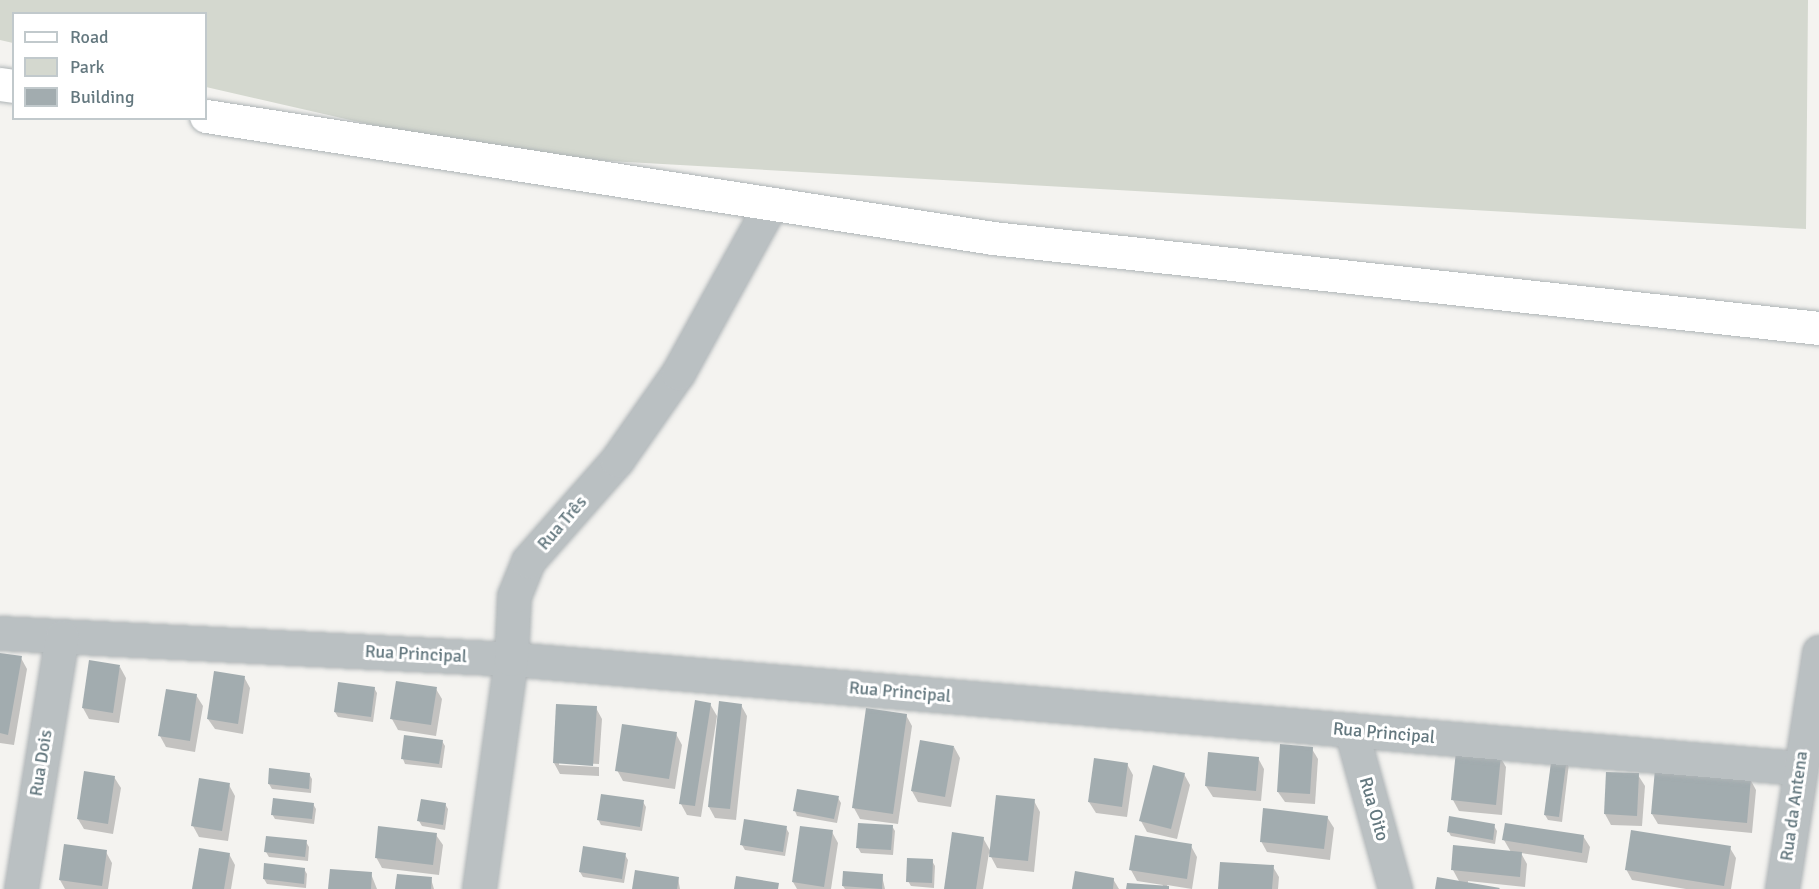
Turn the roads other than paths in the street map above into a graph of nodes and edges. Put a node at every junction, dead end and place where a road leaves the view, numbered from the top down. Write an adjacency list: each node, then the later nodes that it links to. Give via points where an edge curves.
1 (207, 116): 2 (main road)
2 (771, 204): 3 (main road, via 993,238); 7 (street, Rua Três, via 678,373 617,460 528,561 514,596)
3 (1819, 328)
4 (0, 633): 5 (street, Rua Principal)
5 (62, 637): 7 (street, Rua Principal); 10 (street, Rua Dois)
6 (1819, 652): 9 (street, Rua da Antena)
7 (511, 659): 8 (street, Rua Principal); 11 (street, Rua Três)
8 (1351, 730): 9 (street, Rua Principal); 12 (street, Rua Oito)
9 (1799, 768): 13 (street, Rua da Antena)
10 (21, 889)
11 (479, 889)
12 (1395, 889)
13 (1782, 889)

